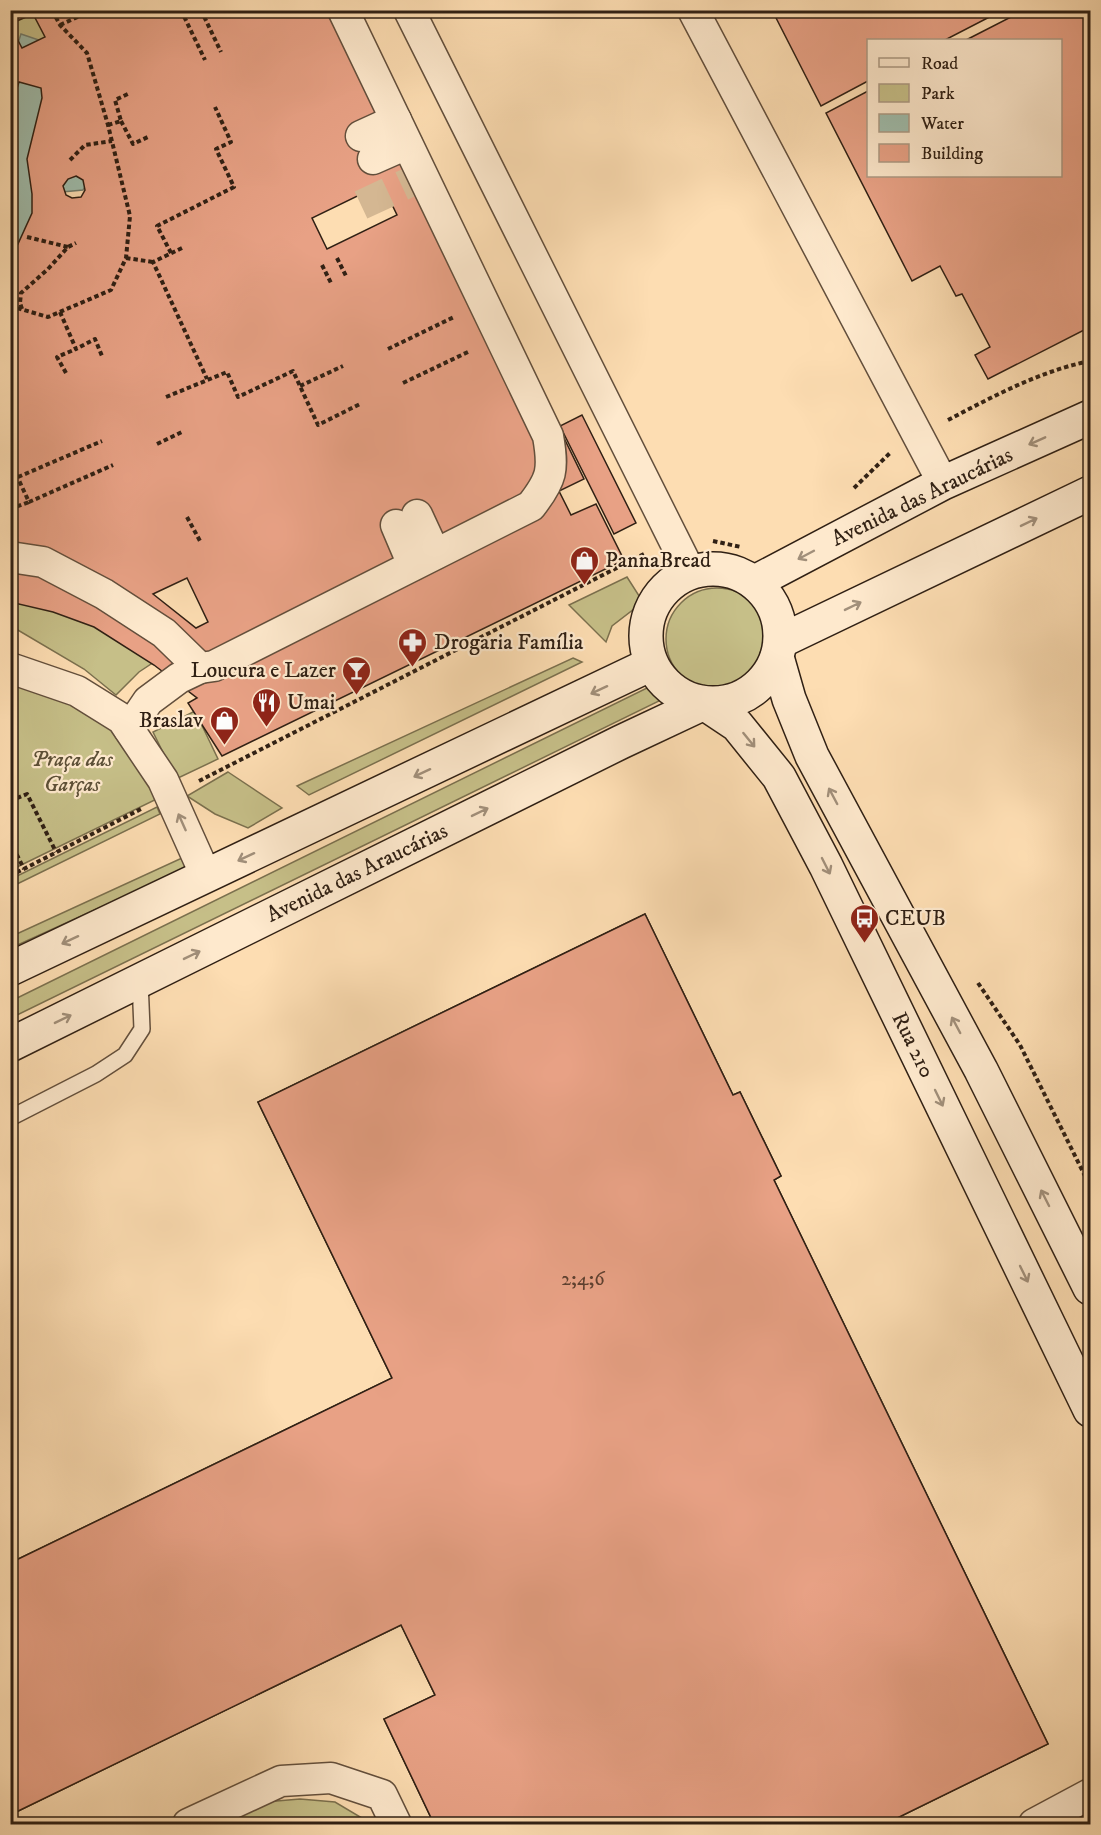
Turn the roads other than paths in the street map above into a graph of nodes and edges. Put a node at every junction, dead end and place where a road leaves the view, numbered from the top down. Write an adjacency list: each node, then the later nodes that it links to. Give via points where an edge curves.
1 (343, 10): 4 (street)
2 (409, 10): 12 (street)
3 (693, 10): 7 (street)
4 (402, 132): 5 (street); 11 (street, via 548,436 552,460 547,485 531,506)
5 (367, 147)
6 (1090, 417): 7 (main road, Avenida das Araucárias, one-way to 7)
7 (942, 483): 13 (main road, Avenida das Araucárias, one-way to 13)
8 (1090, 493): 15 (main road, one-way to 8)
9 (407, 520): 11 (street)
10 (10, 556): 18 (street, via 43,562 104,594 164,633)
11 (424, 560): 18 (street, via 214,666)
12 (690, 572): 13 (main road, via 712,568 734,572); 16 (main road, via 670,583 646,620 645,643)
13 (755, 582): 15 (main road, via 775,608 780,624)
14 (10, 647): 19 (street, via 92,685)
15 (779, 649): 20 (main road, via 767,678 749,693 727,702); 27 (main road, Rua 210, one-way to 15, via 981,1070 812,756 789,699)
16 (651, 664): 20 (main road, via 664,683 682,696); 22 (main road, one-way to 22)
17 (10, 668): 19 (street, via 77,691)
18 (200, 668): 21 (street, via 148,701)
19 (94, 702): 21 (street, via 122,719)
20 (704, 703): 24 (main road, Avenida das Araucárias, one-way to 20); 28 (main road, Rua 210, one-way to 28, via 737,725 779,777)
21 (129, 729): 22 (street, one-way to 21, via 163,780)
22 (206, 876): 23 (main road, one-way to 23)
23 (10, 969)
24 (140, 981): 25 (main road, Avenida das Araucárias, one-way to 24); 26 (lane, via 142,1029 125,1055)
25 (10, 1045)
26 (10, 1119)
27 (1090, 1288)
28 (1090, 1410)
29 (1090, 1794): 32 (street)
30 (188, 1824): 31 (street, via 281,1781 331,1778 382,1796)
31 (396, 1824)
32 (1034, 1824)

